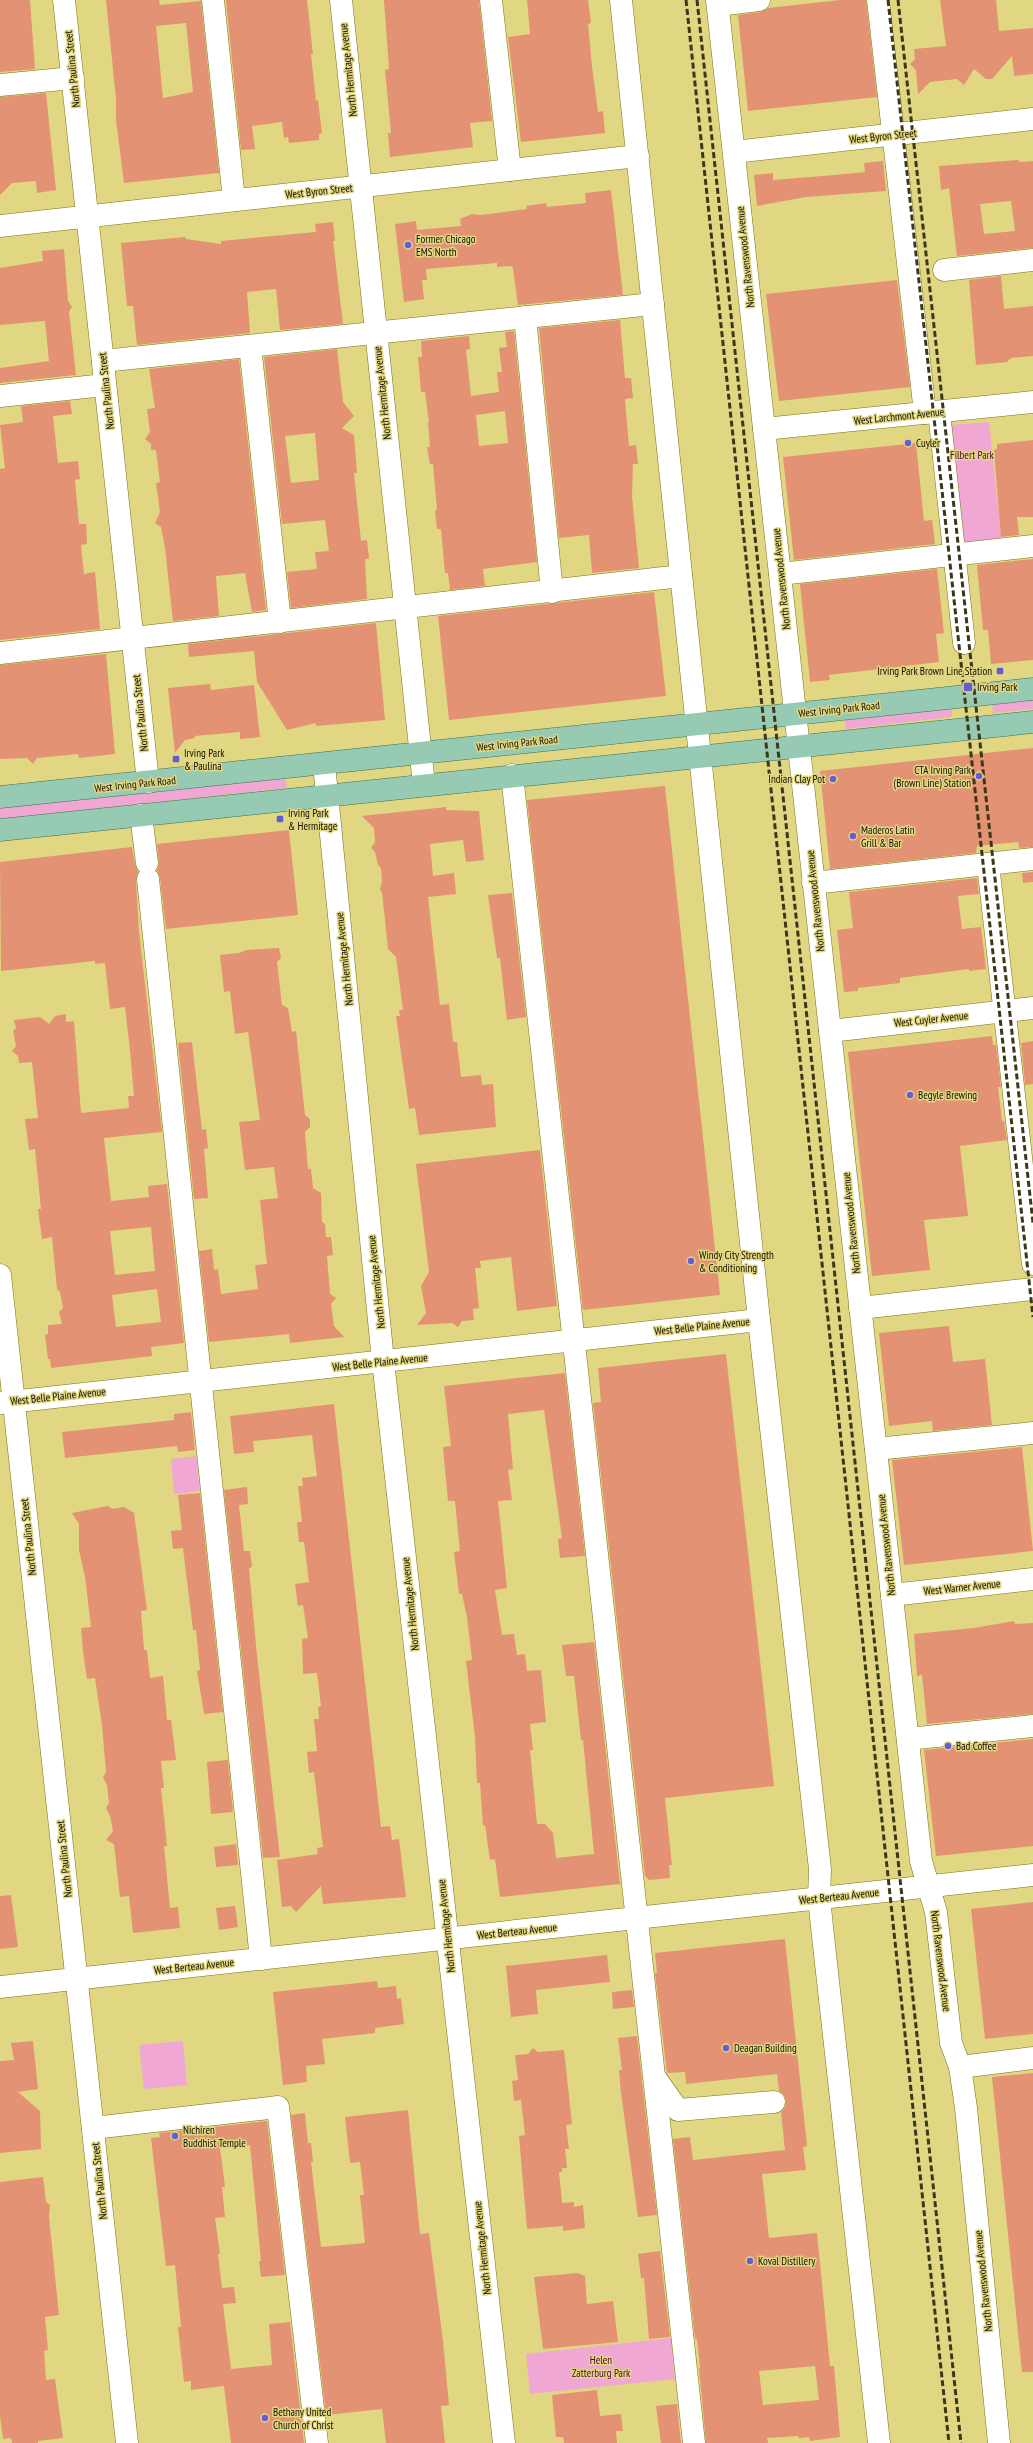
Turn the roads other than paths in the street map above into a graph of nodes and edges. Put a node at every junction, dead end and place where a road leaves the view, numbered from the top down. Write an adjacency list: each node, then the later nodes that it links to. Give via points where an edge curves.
1 (64, 0): 9 (street, North Paulina Street)
2 (213, 0): 17 (street)
3 (340, 0): 16 (street, North Hermitage Avenue)
4 (491, 0): 15 (street)
5 (621, 0): 14 (street)
6 (759, 0): 8 (street)
7 (878, 0): 12 (street)
8 (717, 2): 13 (street, North Ravenswood Avenue)
9 (73, 78): 10 (street); 18 (street, North Paulina Street)
10 (0, 85)
11 (1033, 119): 12 (street, West Byron Street)
12 (894, 135): 13 (street, West Byron Street); 30 (street)
13 (734, 152): 31 (street, North Ravenswood Avenue)
14 (638, 156): 15 (street, West Byron Street); 22 (street)
15 (510, 170): 16 (street, West Byron Street)
16 (360, 187): 17 (street, West Byron Street); 24 (street, North Hermitage Avenue)
17 (234, 200): 18 (street, West Byron Street)
18 (88, 216): 19 (street, West Byron Street); 26 (street, North Paulina Street)
19 (0, 226)
20 (1033, 260): 21 (street)
21 (944, 270)
22 (653, 304): 23 (street); 35 (street)
23 (525, 317): 24 (street); 36 (street)
24 (376, 333): 25 (street); 37 (street, North Hermitage Avenue)
25 (250, 346): 26 (street); 38 (street)
26 (103, 361): 27 (street, North Paulina Street)
27 (105, 385): 28 (street); 39 (street, North Paulina Street)
28 (0, 396)
29 (1033, 402): 30 (street, West Larchmont Avenue)
30 (932, 412): 31 (street, West Larchmont Avenue); 33 (street)
31 (764, 430): 34 (street, North Ravenswood Avenue)
32 (1033, 546): 33 (street)
33 (954, 555): 34 (street); 40 (street)
34 (780, 574): 43 (street, North Ravenswood Avenue)
35 (681, 576): 36 (street); 45 (street)
36 (552, 592): 37 (street)
37 (406, 608): 38 (street); 47 (street, North Hermitage Avenue)
38 (280, 622): 39 (street)
39 (132, 639): 41 (street); 51 (street, North Paulina Street)
40 (964, 643)
41 (0, 653)
42 (1033, 689): 43 (main road, West Irving Park Road)
43 (796, 714): 45 (main road, West Irving Park Road); 46 (street, North Ravenswood Avenue)
44 (1033, 722): 46 (main road)
45 (696, 724): 47 (main road, West Irving Park Road); 48 (street)
46 (798, 747): 48 (main road); 59 (street, North Ravenswood Avenue)
47 (421, 754): 49 (main road, West Irving Park Road); 52 (street, North Hermitage Avenue)
48 (700, 758): 50 (main road); 68 (street)
49 (324, 764): 51 (main road, West Irving Park Road); 53 (street, North Hermitage Avenue)
50 (512, 775): 52 (main road); 69 (street)
51 (148, 782): 54 (main road, West Irving Park Road)
52 (424, 785): 53 (main road)
53 (328, 796): 55 (main road); 70 (street, North Hermitage Avenue)
54 (0, 797)
55 (141, 815): 56 (main road); 71 (street)
56 (0, 830)
57 (1033, 859): 58 (street)
58 (988, 864): 59 (street); 61 (street)
59 (813, 883): 62 (street, North Ravenswood Avenue)
60 (1033, 1008): 61 (street, West Cuyler Avenue)
61 (1005, 1011): 62 (street, West Cuyler Avenue); 63 (street)
62 (830, 1030): 67 (street, North Ravenswood Avenue)
63 (1027, 1148): 64 (street)
64 (1033, 1264)
65 (0, 1274): 72 (street, North Paulina Street)
66 (1033, 1289): 67 (street)
67 (860, 1308): 74 (street, North Ravenswood Avenue)
68 (759, 1320): 69 (street, West Belle Plaine Avenue); 81 (street, via 820,1864)
69 (574, 1340): 70 (street, West Belle Plaine Avenue); 82 (street)
70 (383, 1361): 71 (street, West Belle Plaine Avenue); 83 (street, North Hermitage Avenue)
71 (200, 1381): 72 (street, West Belle Plaine Avenue); 84 (street)
72 (7, 1402): 85 (street, North Paulina Street)
73 (1033, 1436): 74 (street)
74 (876, 1449): 76 (street, North Ravenswood Avenue)
75 (1033, 1580): 76 (street, West Warner Avenue)
76 (892, 1595): 78 (street, North Ravenswood Avenue)
77 (1033, 1726): 78 (street)
78 (908, 1739): 80 (street, North Ravenswood Avenue, via 921,1861)
79 (1033, 1875): 80 (street, West Berteau Avenue)
80 (929, 1886): 81 (street, West Berteau Avenue); 88 (street, North Ravenswood Avenue, via 936,1912 951,2043)
81 (819, 1898): 82 (street, West Berteau Avenue); 96 (street)
82 (637, 1918): 83 (street, West Berteau Avenue); 89 (street)
83 (447, 1939): 84 (street, West Berteau Avenue); 94 (street, North Hermitage Avenue)
84 (261, 1959): 85 (street, West Berteau Avenue)
85 (77, 1979): 86 (street, West Berteau Avenue); 91 (street, North Paulina Street)
86 (0, 1987)
87 (1033, 2058): 88 (street)
88 (960, 2067): 97 (street, North Ravenswood Avenue)
89 (654, 2078): 90 (street, via 678,2110); 95 (street)
90 (774, 2102)
91 (93, 2128): 92 (street, North Paulina Street); 93 (street, via 278,2107)
92 (127, 2443)
93 (317, 2443)
94 (504, 2443)
95 (694, 2443)
96 (879, 2443)
97 (1000, 2443)

